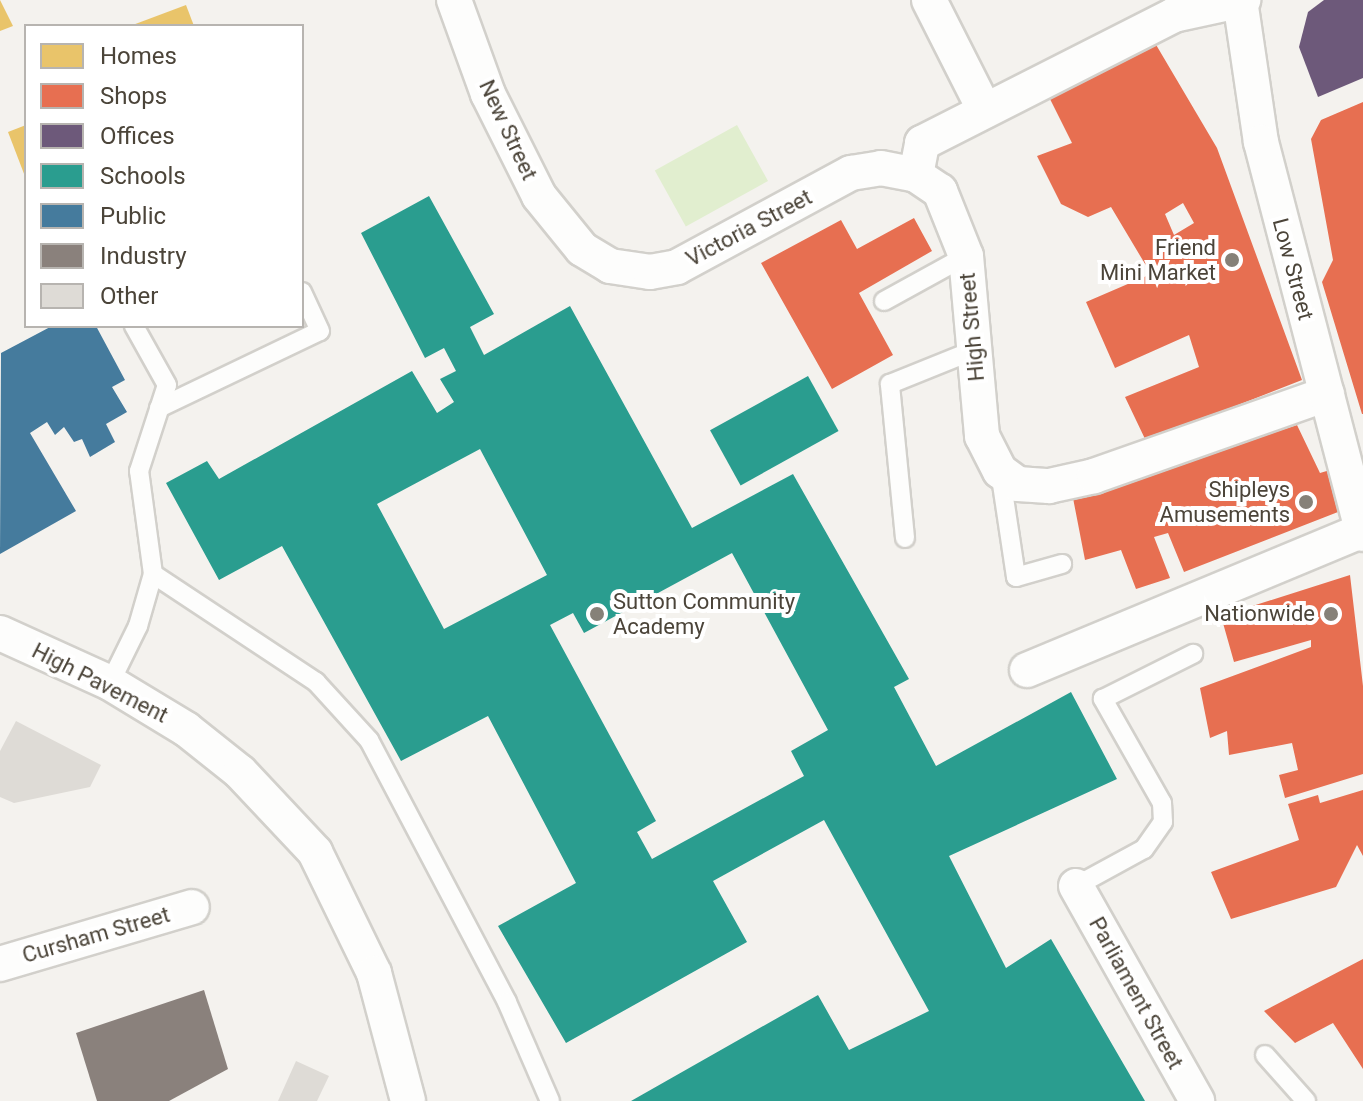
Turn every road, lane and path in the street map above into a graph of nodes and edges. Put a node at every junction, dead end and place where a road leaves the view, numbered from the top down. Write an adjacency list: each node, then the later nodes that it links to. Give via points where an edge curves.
1 (454, 0): 6 (street, New Street, via 488,94 539,196)
2 (929, 0): 4 (street)
3 (1241, 0): 4 (street, via 1174,15); 12 (street, Low Street, via 1261,142)
4 (985, 111): 5 (street, via 922,143)
5 (916, 175): 6 (street, Victoria Street, via 881,168 851,173 677,267 650,272 610,266); 7 (street, High Street, via 940,191)
6 (582, 249)
7 (966, 256): 9 (lane); 11 (street, High Street)
8 (304, 296): 13 (lane, via 320,331)
9 (884, 301)
10 (135, 328): 13 (lane, via 167,385)
11 (974, 350): 14 (street, High Street, via 982,436); 16 (lane, via 890,384)
12 (1327, 394): 14 (street, via 1094,476 1049,486); 15 (street, Low Street)
13 (159, 408): 18 (lane, via 139,471)
14 (1009, 478): 17 (lane, via 1016,577)
15 (1363, 532): 21 (street)
16 (905, 538)
17 (1062, 564)
18 (153, 574): 22 (lane, via 138,626); 28 (lane, via 316,682 369,740 507,1002)
19 (0, 633): 22 (street, High Pavement)
20 (1193, 654): 23 (lane, via 1103,699 1162,803 1163,822 1144,849)
21 (1027, 670)
22 (110, 683): 27 (street, High Pavement, via 186,729 240,772 315,852 374,973)
23 (1076, 886): 29 (street, Parliament Street)
24 (192, 907): 25 (street, Cursham Street)
25 (0, 964)
26 (1265, 1055): 30 (lane)
27 (408, 1101)
28 (550, 1101)
29 (1197, 1101)
30 (1306, 1101)

